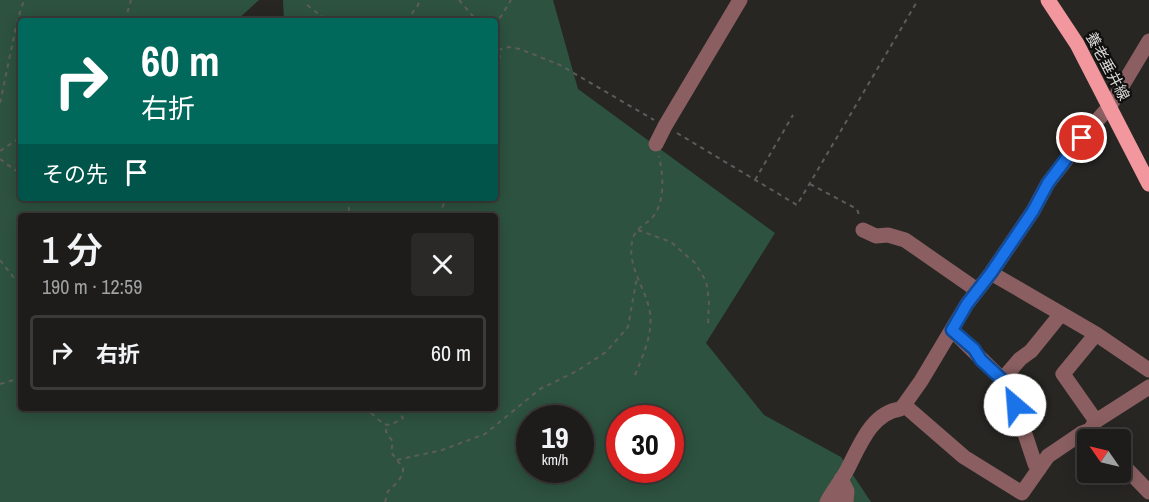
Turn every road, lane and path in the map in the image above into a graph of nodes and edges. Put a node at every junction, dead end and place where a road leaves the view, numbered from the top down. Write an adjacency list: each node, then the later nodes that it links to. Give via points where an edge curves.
1 (24, 0): 10 (path)
2 (131, 0): 11 (path)
3 (420, 0): 13 (path)
4 (459, 0): 14 (path)
5 (511, 0): 16 (path)
6 (740, 0): 23 (street)
7 (918, 0): 30 (path)
8 (1048, 0): 21 (main road, 養老垂井線)
9 (307, 5): 12 (path)
10 (18, 18)
11 (126, 18)
12 (324, 18)
13 (409, 18)
14 (474, 18)
15 (18, 19): 20 (path)
16 (498, 21)
17 (1149, 41): 21 (street)
18 (498, 50): 19 (path); 23 (path, via 509,46 560,65)
19 (498, 73)
20 (0, 103)
21 (1110, 106): 31 (main road, 養老垂井線); 35 (street, via 1048,183)
22 (793, 115): 29 (path)
23 (665, 126): 25 (street); 29 (path)
24 (18, 139): 26 (path)
25 (656, 144): 32 (path, via 662,170 659,206)
26 (0, 151)
27 (0, 159): 28 (path)
28 (18, 171)
29 (755, 180): 30 (path, via 797,205)
30 (810, 184): 33 (path, via 857,209)
31 (1149, 184)
32 (638, 230): 36 (path, via 633,237 632,254); 40 (path, via 671,242 696,263 710,300)
33 (864, 230): 38 (street, via 905,240)
34 (0, 260): 37 (path)
35 (991, 273): 38 (street); 39 (street)
36 (638, 280): 44 (path, via 651,316 650,332); 56 (path, via 628,327 606,351 540,389 485,434 442,450)
37 (18, 283)
38 (977, 290): 41 (street)
39 (1061, 314): 42 (street); 46 (street)
40 (708, 326)
41 (952, 330): 46 (street); 49 (street)
42 (1096, 334): 43 (street); 53 (street, via 1064,374)
43 (1149, 370)
44 (635, 375)
45 (18, 379): 47 (path)
46 (1002, 380): 57 (street, via 1009,386)
47 (0, 384)
48 (1149, 387): 54 (street)
49 (904, 405): 57 (street, via 964,457 1022,493); 59 (street, via 881,416 874,424)
50 (398, 411): 52 (path, via 402,418)
51 (371, 413): 52 (path)
52 (387, 426): 56 (path, via 386,432 393,442 391,452)
53 (1094, 429)
54 (1096, 429)
55 (1077, 436): 57 (street, via 1048,456)
56 (397, 460): 61 (path, via 403,473 388,491)
57 (1039, 469)
58 (1131, 473): 60 (street)
59 (841, 479): 62 (street); 63 (street, via 847,491)
60 (1149, 492)
61 (385, 502)
62 (827, 502)
63 (843, 502)

